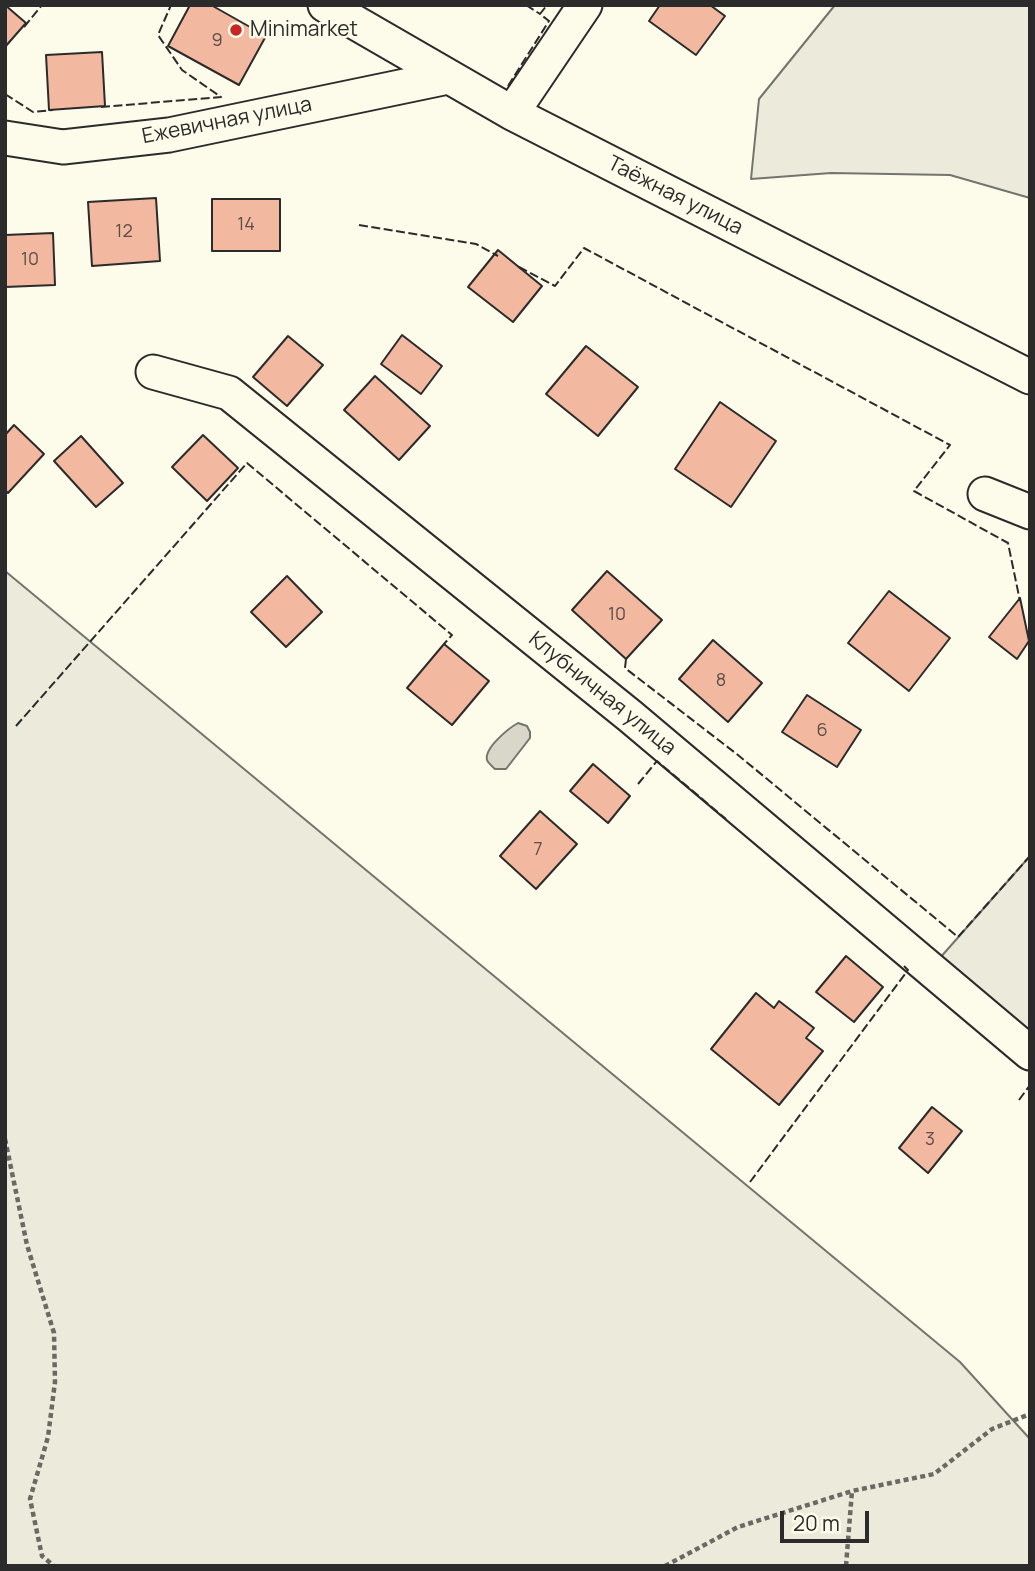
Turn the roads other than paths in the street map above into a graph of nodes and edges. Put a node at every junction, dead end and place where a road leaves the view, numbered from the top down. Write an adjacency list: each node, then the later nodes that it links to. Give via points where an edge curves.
1 (325, 5): 3 (street, Таёжная улица)
2 (585, 5): 4 (street)
3 (448, 77): 4 (street, Таёжная улица); 5 (street, Ежевичная улица, via 169,135 63,147)
4 (512, 113): 7 (street, Таёжная улица)
5 (5, 138)
6 (153, 372): 10 (street, Клубничная улица, via 229,393 630,716)
7 (1030, 377)
8 (985, 494): 9 (street)
9 (1030, 512)
10 (1030, 1053)

